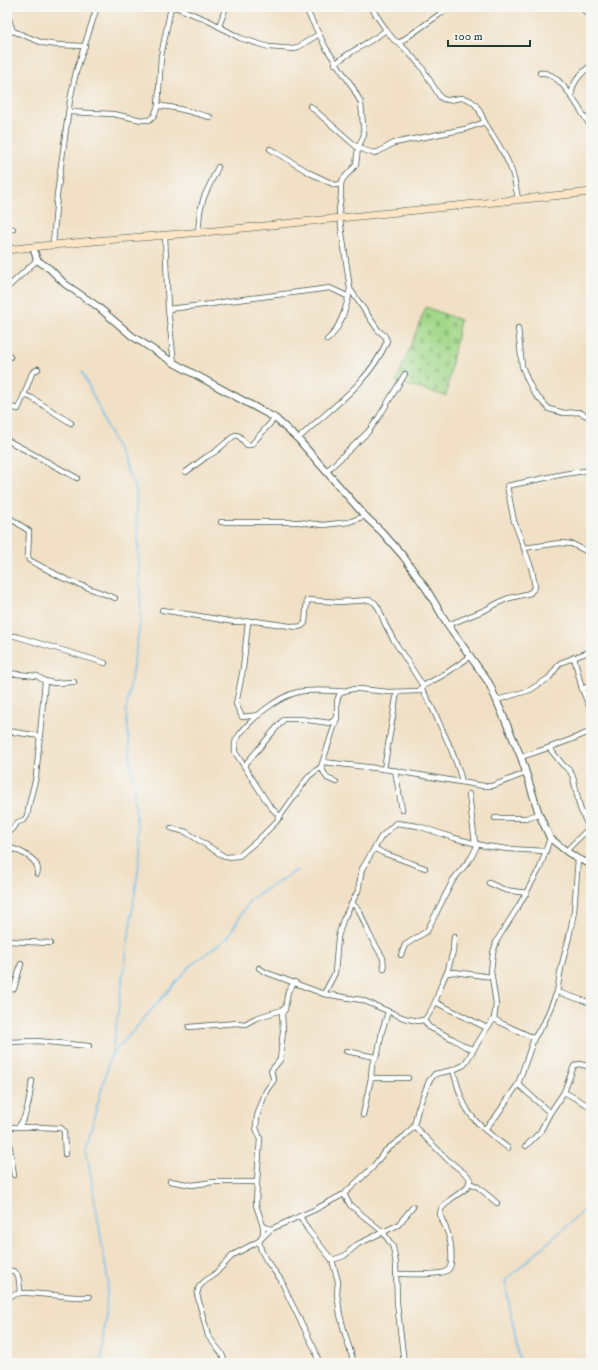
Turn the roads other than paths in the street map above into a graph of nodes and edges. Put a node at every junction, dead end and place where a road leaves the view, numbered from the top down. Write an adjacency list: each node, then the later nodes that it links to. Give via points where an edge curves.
1 (97, 7): 16 (street)
2 (171, 7): 10 (street); 21 (street, via 161,56)
3 (226, 7): 10 (street)
4 (305, 7): 14 (street)
5 (371, 7): 11 (street)
6 (450, 7): 15 (street)
7 (580, 7): 9 (street)
8 (7, 14): 12 (street)
9 (591, 16)
10 (218, 26): 14 (street, via 254,43 289,49 295,49)
11 (386, 30): 15 (street); 17 (street)
12 (13, 31): 13 (street); 16 (street, via 43,43)
13 (7, 34)
14 (319, 34): 17 (street)
15 (399, 43): 25 (street, via 421,66 443,100 467,98 478,107)
16 (85, 46): 23 (street, via 76,72)
17 (335, 64): 27 (street, via 361,103 364,135)
18 (591, 65): 20 (street, via 576,79)
19 (540, 73): 20 (street, via 545,72 555,77)
20 (571, 96): 26 (street)
21 (158, 106): 23 (street, via 154,116 149,120 113,114); 24 (street)
22 (310, 106): 27 (street)
23 (69, 112): 38 (street)
24 (210, 117)
25 (485, 122): 27 (street, via 465,129 394,143 378,152); 32 (street, via 511,168)
26 (591, 128)
27 (358, 148): 30 (street, via 356,166)
28 (270, 149): 30 (street, via 334,185)
29 (218, 167): 36 (street, via 202,204)
30 (341, 184): 33 (street)
31 (591, 192): 32 (main road)
32 (518, 199): 33 (main road)
33 (340, 218): 36 (main road); 43 (street)
34 (7, 227): 35 (street)
35 (13, 229)
36 (198, 232): 37 (main road)
37 (165, 235): 38 (main road); 45 (street)
38 (53, 244): 39 (main road)
39 (33, 246): 40 (main road); 41 (street)
40 (7, 250)
41 (37, 260): 42 (street); 48 (street, via 132,336)
42 (7, 288)
43 (350, 289): 44 (street); 56 (street, via 378,330 386,336 387,342 366,377)
44 (349, 297): 45 (street, via 330,288); 47 (street, via 333,335)
45 (168, 309): 48 (street)
46 (518, 328): 54 (street, via 522,366 534,393 549,409 564,413 579,412)
47 (327, 340)
48 (174, 363): 53 (street)
49 (38, 368): 51 (street, via 32,372)
50 (405, 374): 59 (street, via 368,432)
51 (24, 395): 52 (street, via 18,408); 55 (street)
52 (7, 406)
53 (275, 418): 56 (street); 60 (street, via 251,444 247,445 236,435)
54 (591, 418)
55 (71, 423)
56 (298, 439): 59 (street)
57 (7, 440): 61 (street)
58 (591, 470): 65 (street, via 507,486 514,521)
59 (327, 471): 63 (street)
60 (186, 472)
61 (77, 478)
62 (7, 516): 67 (street, via 29,531 29,560 65,579)
63 (365, 516): 64 (street, via 349,522 323,525 291,522); 70 (street, via 403,556)
64 (221, 522)
65 (524, 548): 66 (street, via 560,543 572,544); 70 (street, via 535,587 531,592 506,599)
66 (591, 552)
67 (115, 598)
68 (162, 610): 69 (street)
69 (248, 622): 80 (street, via 297,627 305,623 307,600 370,600 379,609 393,639); 86 (street, via 236,704 242,717)
70 (448, 625): 73 (street)
71 (7, 636): 75 (street, via 15,636)
72 (586, 653): 74 (street)
73 (471, 656): 80 (street); 84 (street)
74 (574, 657): 81 (street); 84 (street, via 560,663 549,678 530,690)
75 (105, 663)
76 (7, 673): 77 (street, via 37,676)
77 (45, 680): 78 (street, via 54,683); 90 (street)
78 (74, 682)
79 (591, 685): 81 (street)
80 (422, 687): 83 (street, via 419,691); 99 (street, via 447,740)
81 (582, 688): 85 (street)
82 (344, 691): 83 (street, via 359,689); 86 (street, via 298,691 279,700); 87 (street, via 337,701)
83 (397, 692): 95 (street)
84 (497, 700): 92 (street)
85 (591, 710)
86 (259, 715): 94 (street, via 235,742 235,752)
87 (337, 718): 93 (street); 94 (street, via 330,723 319,720 284,719)
88 (7, 731): 90 (street)
89 (591, 731): 91 (street)
90 (40, 736): 106 (street, via 36,777 27,816)
91 (550, 748): 92 (street); 112 (street, via 573,776 580,808 588,826)
92 (521, 757): 97 (street)
93 (322, 764): 95 (street); 98 (street, via 327,778); 103 (street, via 309,776)
94 (244, 766): 103 (street, via 269,805)
95 (384, 769): 96 (street)
96 (395, 770): 99 (street); 101 (street)
97 (526, 773): 99 (street, via 492,786); 102 (street)
98 (336, 782)
99 (462, 782)
100 (469, 794): 108 (street)
101 (402, 810)
102 (539, 814): 104 (street, via 526,818); 107 (street)
103 (280, 817): 105 (street, via 238,856 226,857 186,832)
104 (495, 818)
105 (171, 828)
106 (7, 834)
107 (550, 838): 111 (street); 112 (street)
108 (476, 844): 110 (street, via 418,826 396,823 381,837); 111 (street); 123 (street, via 471,858 453,880 427,931 404,945)
109 (7, 847): 116 (street, via 32,859 37,865)
110 (374, 848): 115 (street); 119 (street, via 362,869 358,891)
111 (546, 851): 118 (street)
112 (566, 852): 113 (street)
113 (578, 859): 114 (street); 131 (street, via 574,912)
114 (591, 864)
115 (425, 868)
116 (37, 874)
117 (489, 883): 118 (street, via 505,890)
118 (527, 892): 128 (street, via 497,940 493,953)
119 (352, 903): 126 (street, via 359,910 383,958); 132 (street, via 338,937 335,973)
120 (454, 936): 127 (street)
121 (7, 941): 122 (street)
122 (50, 943)
123 (401, 955)
124 (21, 964): 130 (street, via 14,989)
125 (259, 968): 129 (street)
126 (384, 970)
127 (447, 973): 128 (street); 133 (street, via 442,979)
128 (492, 977): 137 (street, via 496,1004)
129 (295, 982): 132 (street); 135 (street, via 288,991)
130 (7, 990)
131 (557, 992): 134 (street); 141 (street, via 544,1023)
132 (324, 994): 136 (street, via 362,1000)
133 (435, 1002): 138 (street); 140 (street)
134 (591, 1003)
135 (285, 1009): 139 (street, via 245,1024); 166 (street, via 282,1014 282,1055 271,1072 274,1080 266,1091 257,1116 256,1128 260,1138)
136 (388, 1012): 138 (street, via 411,1020); 146 (street)
137 (494, 1019): 140 (street); 141 (street)
138 (424, 1020): 144 (street, via 430,1027)
139 (189, 1027)
140 (487, 1028): 144 (street)
141 (534, 1038): 152 (street)
142 (7, 1042): 143 (street, via 37,1041)
143 (89, 1046)
144 (474, 1049): 148 (street, via 464,1065)
145 (346, 1051): 146 (street)
146 (376, 1057): 149 (street, via 372,1065)
147 (591, 1067): 153 (street, via 580,1064 574,1066)
148 (453, 1070): 158 (street, via 435,1074 429,1081); 160 (street, via 467,1109)
149 (371, 1078): 150 (street); 156 (street)
150 (408, 1078)
151 (32, 1081): 157 (street, via 23,1122)
152 (518, 1084): 155 (street); 160 (street)
153 (564, 1092): 154 (street); 155 (street)
154 (591, 1107)
155 (550, 1113): 161 (street, via 540,1132)
156 (363, 1115)
157 (19, 1126): 159 (street); 163 (street, via 61,1128 64,1131)
158 (414, 1126): 167 (street, via 468,1176); 168 (street, via 385,1151 373,1167)
159 (7, 1128): 164 (street)
160 (485, 1128): 162 (street)
161 (526, 1146)
162 (508, 1148)
163 (65, 1154)
164 (14, 1175)
165 (170, 1181): 166 (street, via 192,1185 213,1182)
166 (257, 1182): 172 (street, via 256,1205)
167 (470, 1183): 169 (street); 178 (street, via 451,1199 440,1214 449,1236 449,1270 444,1273)
168 (344, 1194): 171 (street); 174 (street, via 350,1205)
169 (497, 1203)
170 (413, 1208): 174 (street, via 398,1224)
171 (300, 1216): 173 (street); 176 (street)
172 (263, 1226): 173 (street); 175 (street)
173 (271, 1229): 175 (street)
174 (383, 1232): 176 (street, via 358,1244 344,1256); 178 (street, via 392,1247)
175 (259, 1241): 182 (street, via 233,1255 199,1287 197,1294 208,1336); 183 (street, via 266,1260 281,1280)
176 (332, 1260): 184 (street, via 337,1276 340,1315)
177 (7, 1270): 179 (street, via 17,1273)
178 (396, 1274): 185 (street)
179 (20, 1293): 180 (street); 181 (street)
180 (7, 1297)
181 (89, 1297)
182 (226, 1363)
183 (319, 1363)
184 (354, 1363)
185 (404, 1363)

